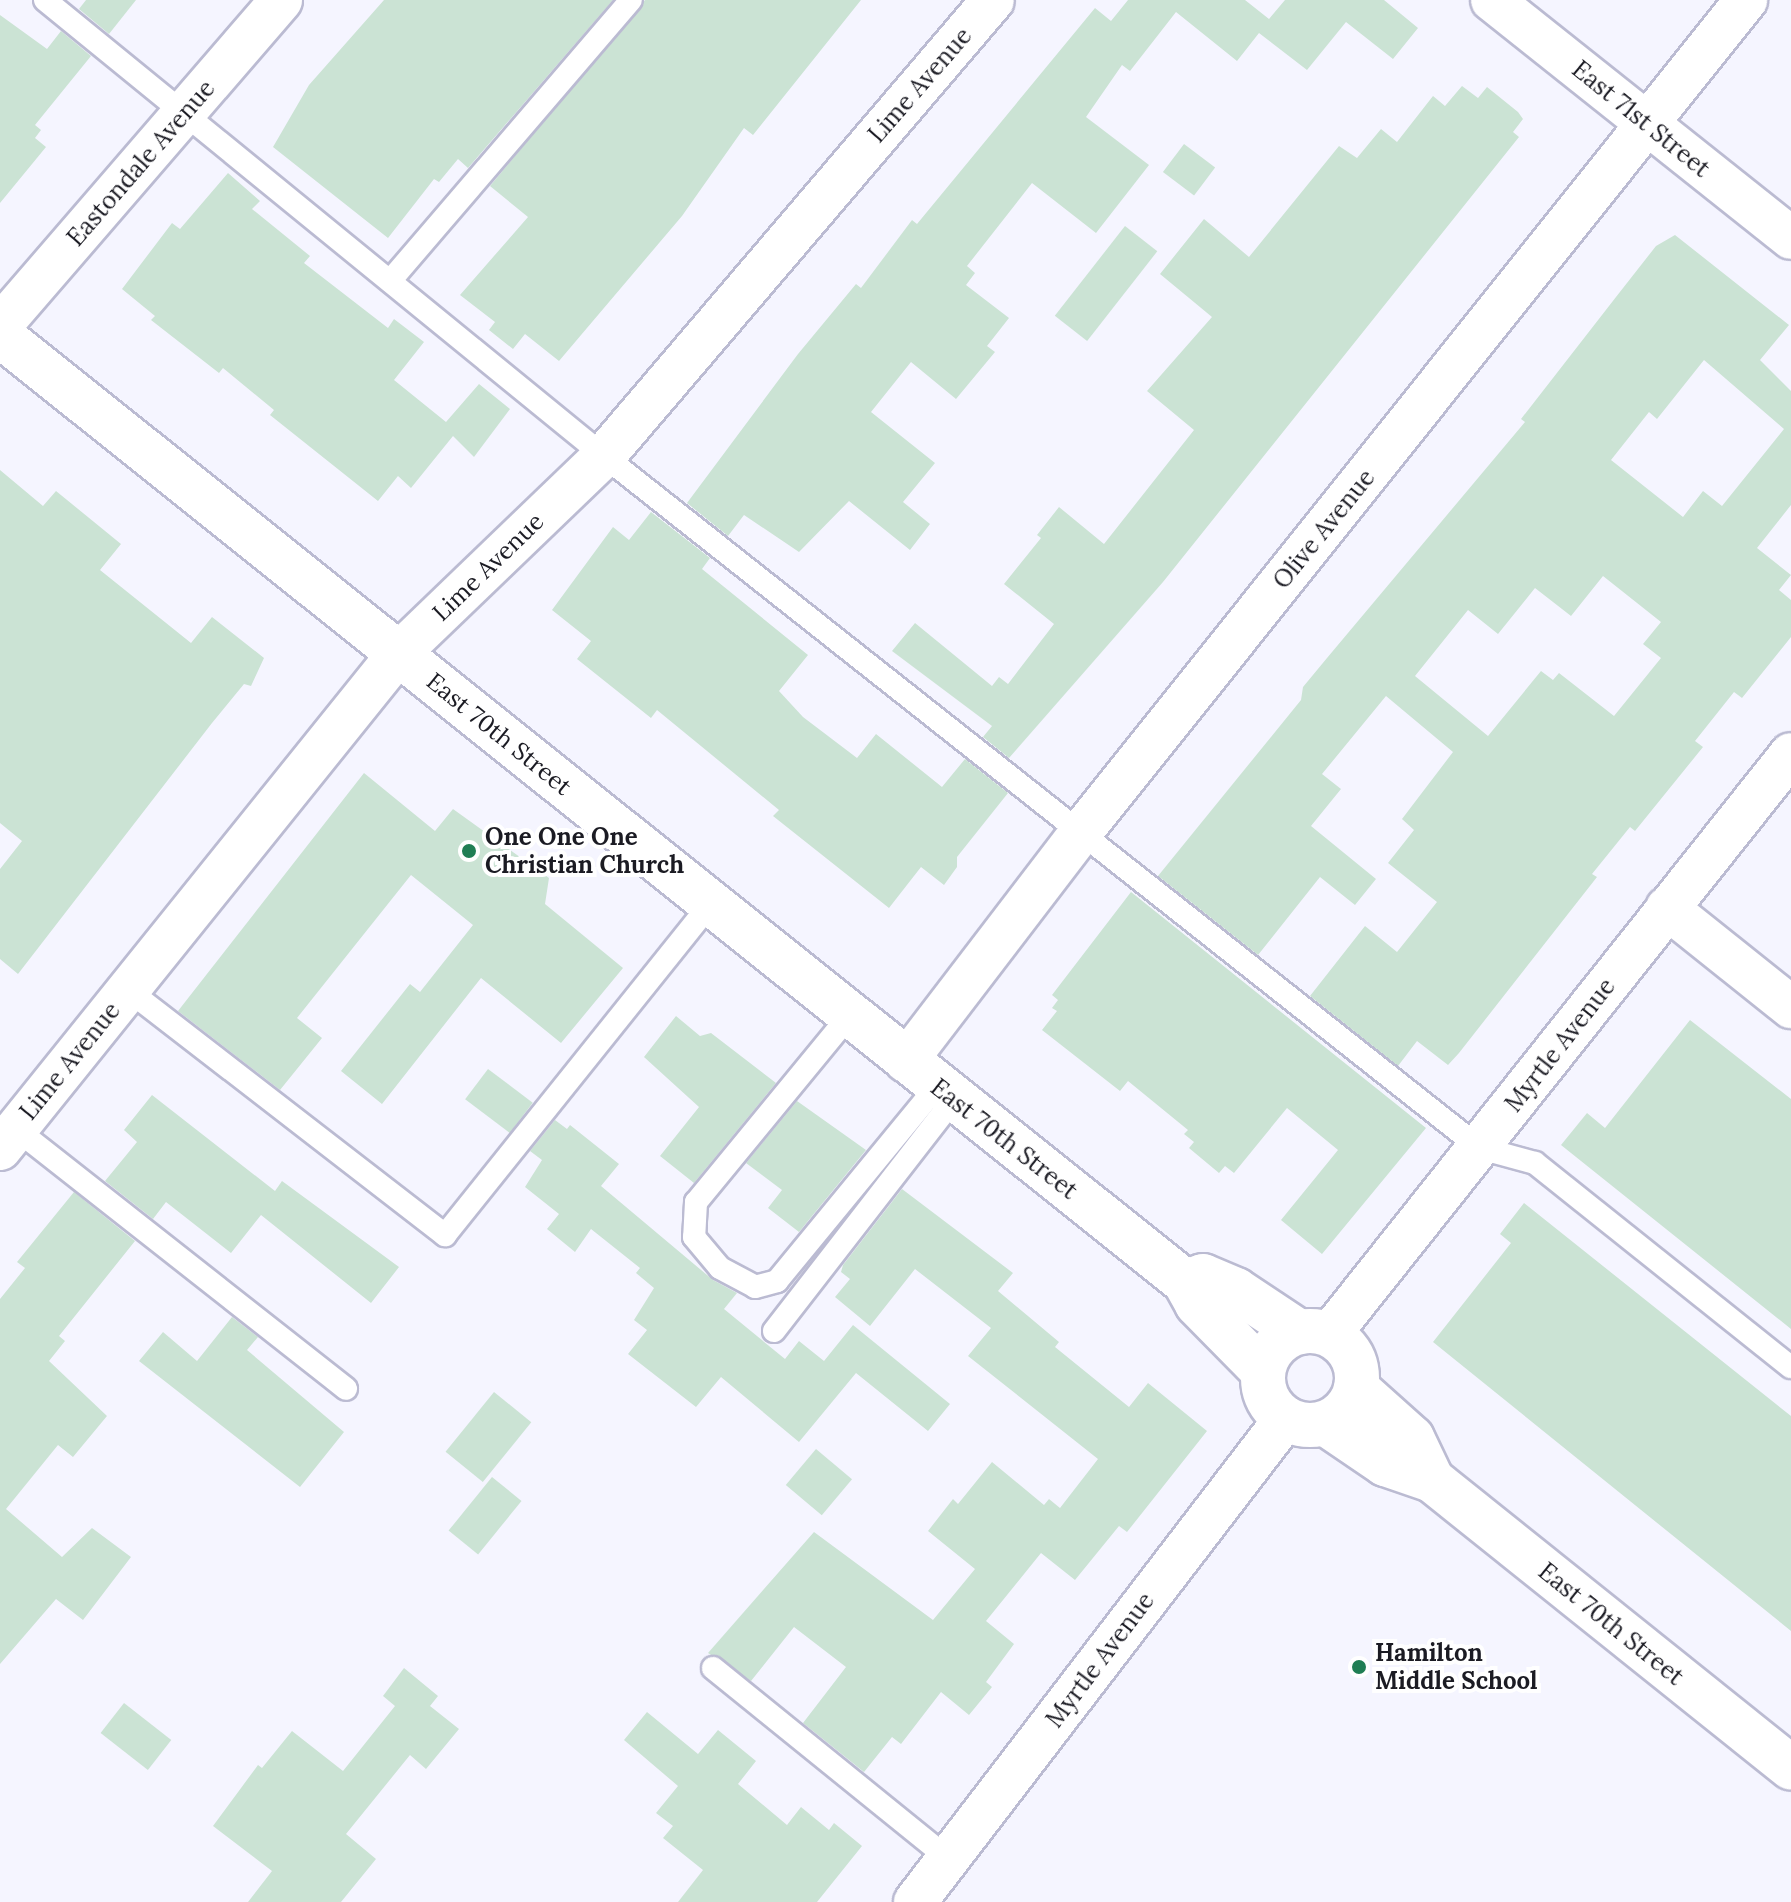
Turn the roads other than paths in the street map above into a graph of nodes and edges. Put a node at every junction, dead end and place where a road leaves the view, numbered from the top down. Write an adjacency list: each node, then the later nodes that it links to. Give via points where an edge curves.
1 (45, 0): 7 (lane)
2 (281, 0): 7 (street, Eastondale Avenue)
3 (631, 0): 10 (lane)
4 (993, 0): 13 (street, Lime Avenue)
5 (1492, 0): 8 (street, East 71st Street)
6 (1746, 0): 8 (street, Olive Avenue)
7 (184, 113): 10 (lane); 11 (street, Eastondale Avenue)
8 (1647, 124): 9 (street, East 71st Street); 16 (street, Olive Avenue)
9 (1791, 238)
10 (390, 281): 13 (lane)
11 (0, 326)
12 (0, 335): 14 (street, East 70th Street)
13 (604, 456): 14 (street, Lime Avenue); 16 (lane)
14 (399, 653): 17 (street, East 70th Street); 19 (street, Lime Avenue)
15 (1791, 754): 18 (street, Myrtle Avenue)
16 (1082, 831): 22 (street, Olive Avenue); 24 (lane)
17 (710, 904): 19 (lane, via 445,1235); 21 (street, East 70th Street)
18 (1667, 908): 20 (street); 24 (street, Myrtle Avenue)
19 (128, 990): 23 (street, Lime Avenue)
20 (1791, 1007)
21 (849, 1016): 22 (street, East 70th Street); 22 (lane, via 696,1202 694,1237 720,1268 755,1287 777,1281)
22 (932, 1082): 25 (street, East 70th Street); 26 (lane)
23 (8, 1139): 31 (lane)
24 (1480, 1148): 27 (street, Myrtle Avenue); 28 (lane, via 1535,1163)
25 (1185, 1282): 27 (street, via 1203,1276); 29 (street, East 70th Street, via 1197,1304)
26 (774, 1331)
27 (1314, 1333): 29 (street, via 1274,1346); 30 (street, via 1352,1357)
28 (1791, 1367)
29 (1263, 1371): 32 (street, via 1269,1403)
30 (1356, 1388): 32 (street, via 1339,1415); 33 (street, East 70th Street, via 1412,1438)
31 (346, 1389)
32 (1306, 1420): 33 (street, East 70th Street, via 1385,1464); 36 (street, Myrtle Avenue)
33 (1432, 1480): 35 (street, East 70th Street)
34 (713, 1668): 36 (lane)
35 (1791, 1768)
36 (949, 1859): 37 (street, Myrtle Avenue)
37 (915, 1902)

